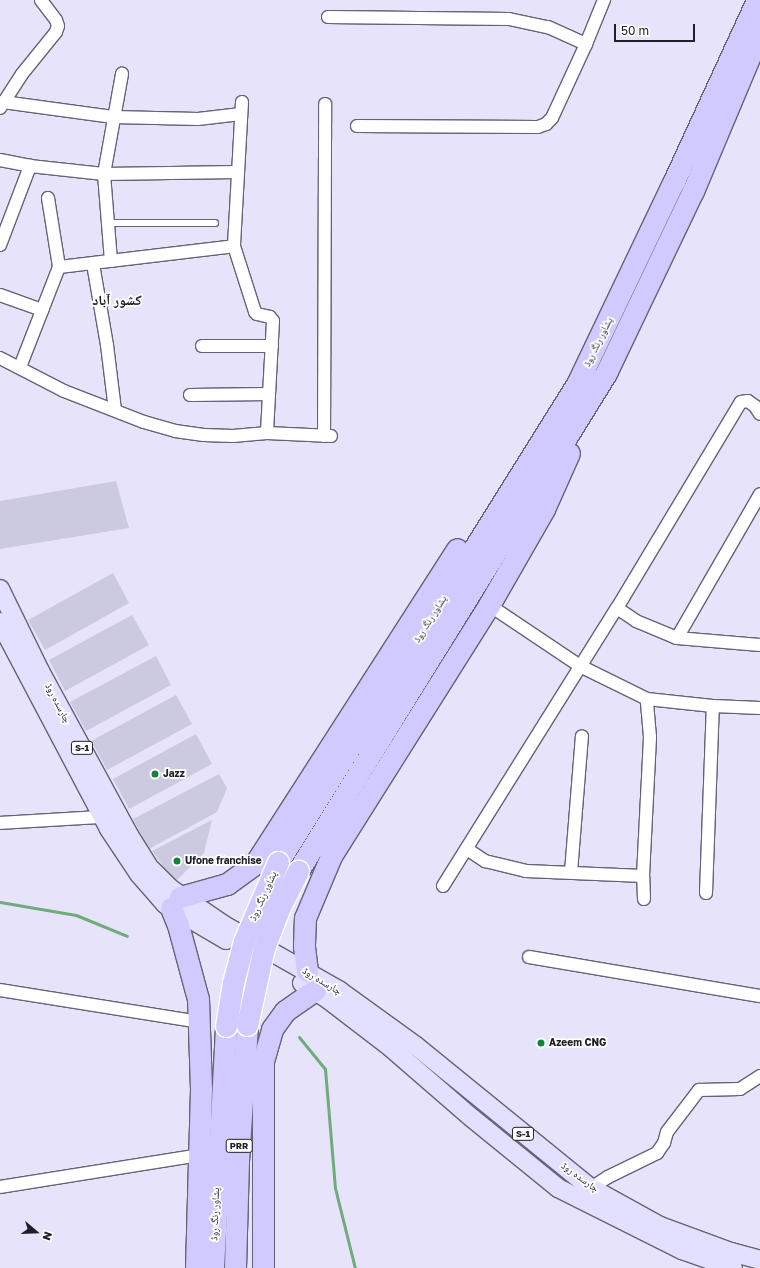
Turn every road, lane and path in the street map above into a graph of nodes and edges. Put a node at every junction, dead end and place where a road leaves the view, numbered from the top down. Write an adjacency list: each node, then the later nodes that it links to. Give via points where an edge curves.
1 (41, 0): 9 (street, via 56,20 56,32 22,74)
2 (604, 0): 6 (street)
3 (757, 0): 31 (highway, پشاور رنگ روڈ)
4 (328, 17): 6 (street, via 509,19 548,27)
5 (760, 32): 30 (highway, پشاور رنگ روڈ, via 693,191)
6 (586, 44): 11 (street, via 552,118 538,127)
7 (122, 74): 10 (street)
8 (325, 104): 36 (street, via 328,436)
9 (2, 105): 10 (street)
10 (113, 117): 14 (street, via 198,119 242,108); 15 (street)
11 (357, 126)
12 (0, 160): 13 (street)
13 (30, 166): 15 (street); 19 (street)
14 (237, 172): 15 (street); 20 (street)
15 (104, 174): 17 (street)
16 (48, 198): 23 (street)
17 (106, 223): 18 (lane); 21 (street)
18 (215, 223)
19 (0, 245)
20 (234, 246): 21 (street); 27 (street, via 255,312 273,320)
21 (110, 261): 22 (street)
22 (92, 264): 23 (street); 34 (street, via 107,345)
23 (59, 267): 25 (street)
24 (0, 295): 25 (street)
25 (42, 310): 29 (street)
26 (202, 346): 27 (street)
27 (272, 346): 32 (street)
28 (0, 358): 29 (street)
29 (20, 367): 34 (street, via 64,391)
30 (606, 373): 39 (highway, via 544,509); 71 (highway, پشاور رنگ روڈ / PRR, bridge, via 298,872 278,911 264,948 247,1025 238,1161)
31 (577, 384): 57 (highway, via 531,434 255,864 227,884); 70 (highway, پشاور رنگ روڈ / PRR, bridge, via 278,862 244,941 233,983 226,1026)
32 (269, 394): 33 (street); 36 (street)
33 (190, 395)
34 (115, 410): 36 (street, via 175,431 233,436)
35 (760, 414): 40 (street, via 748,401 741,402)
36 (267, 433)
37 (760, 494): 42 (street)
38 (0, 589): 57 (main road, چارسدہ روڈ / S-1, via 40,671 137,848)
39 (489, 605): 44 (street); 59 (highway, via 331,856 305,918 304,945)
40 (617, 608): 42 (street, via 636,621); 44 (street)
41 (0, 622): 49 (main road, چارسدہ روڈ / S-1)
42 (677, 638): 43 (street)
43 (760, 645)
44 (580, 666): 45 (street); 51 (street)
45 (646, 700): 46 (street); 53 (street, via 650,737)
46 (713, 706): 47 (street); 55 (street)
47 (760, 708)
48 (582, 736): 52 (street)
49 (102, 817): 50 (street); 57 (main road, چارسدہ روڈ / S-1, via 139,874 165,904)
50 (0, 823)
51 (467, 849): 52 (street, via 486,861 526,872); 54 (street)
52 (571, 872): 53 (street)
53 (643, 876): 56 (street)
54 (443, 886)
55 (706, 893)
56 (644, 899)
57 (175, 903): 59 (main road, چارسدہ روڈ / S-1, via 224,926); 62 (highway, via 178,925 198,999)
58 (529, 957): 61 (street)
59 (311, 981): 66 (main road, چارسدہ روڈ / S-1, via 340,991 416,1046); 67 (main road, چارسدہ روڈ / S-1, via 558,1188); 72 (highway, via 272,1029 263,1061)
60 (0, 990): 62 (street)
61 (760, 996)
62 (199, 1022): 64 (highway)
63 (760, 1076): 66 (street, via 740,1089 698,1090 667,1132 664,1143 657,1153)
64 (199, 1155): 65 (street); 69 (highway)
65 (0, 1187)
66 (591, 1188): 67 (main road, چارسدہ روڈ / S-1)
67 (646, 1226): 68 (main road, چارسدہ روڈ / S-1); 73 (main road, چارسدہ روڈ / S-1, via 682,1250)
68 (760, 1260)
69 (196, 1268)
70 (213, 1268)
71 (235, 1268)
72 (263, 1268)
73 (733, 1268)

